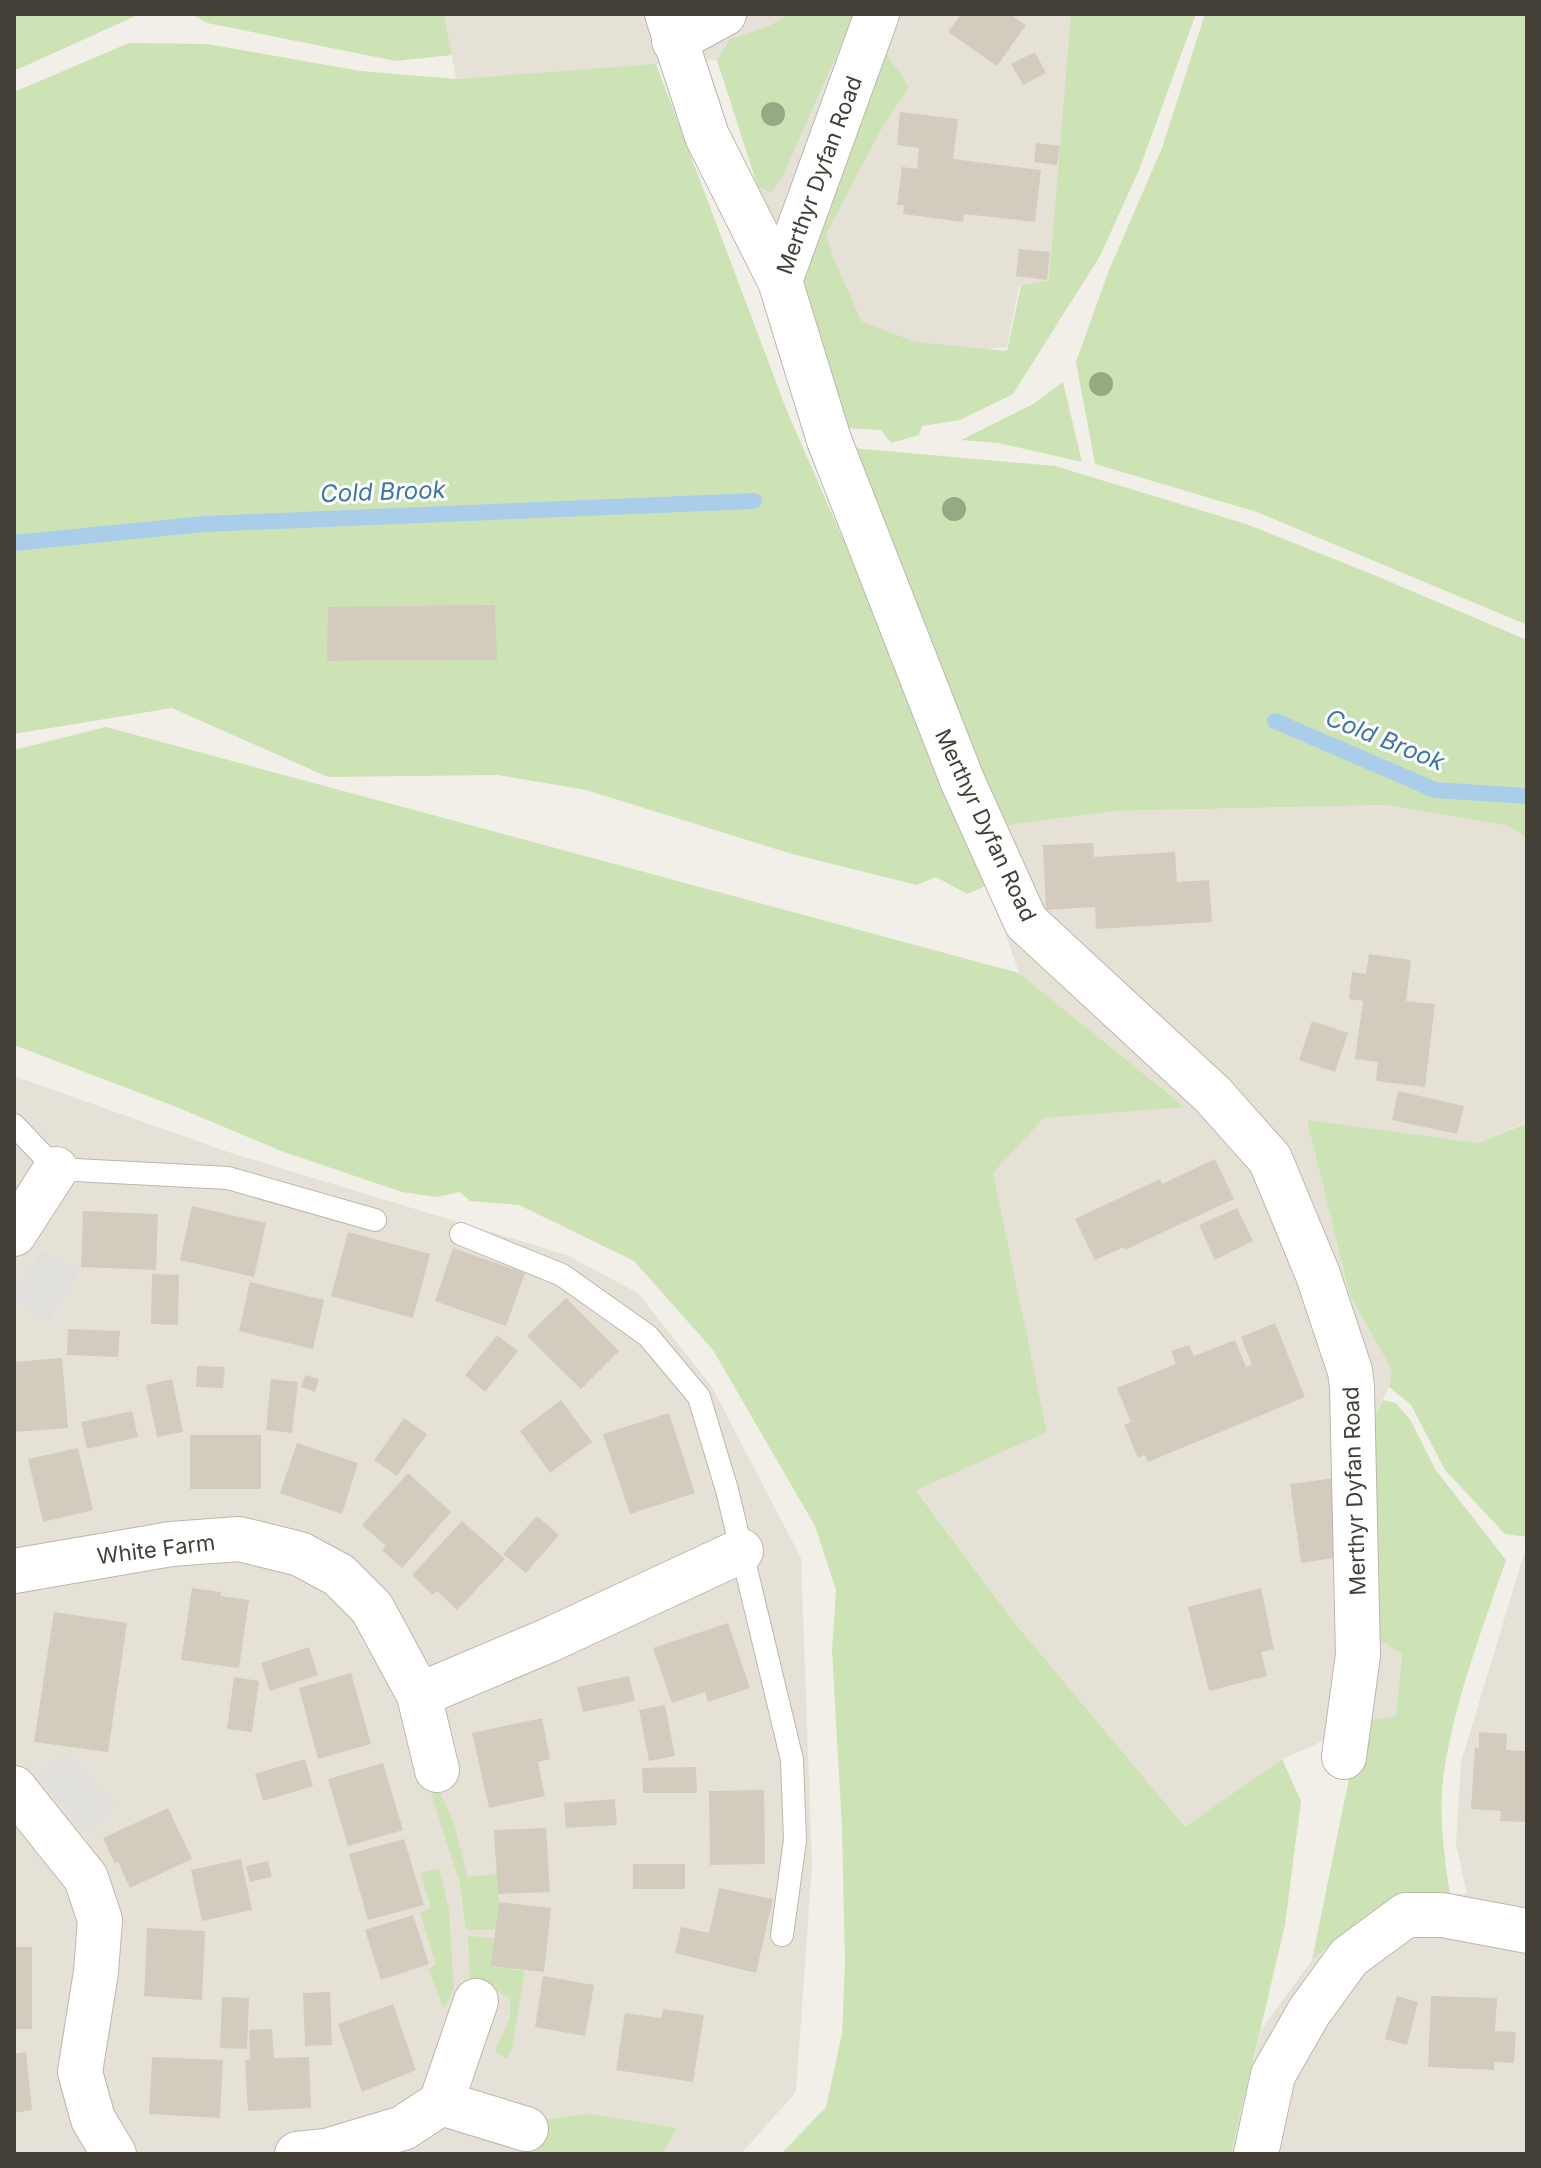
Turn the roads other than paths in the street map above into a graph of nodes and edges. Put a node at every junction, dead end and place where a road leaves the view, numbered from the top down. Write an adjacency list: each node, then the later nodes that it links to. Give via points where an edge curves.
1 (724, 14): 3 (street)
2 (877, 14): 4 (street, Merthyr Dyfan Road)
3 (670, 27): 4 (street, via 707,136)
4 (780, 281): 13 (street, Merthyr Dyfan Road, via 829,440 962,780 1026,922 1213,1095 1270,1159 1318,1275 1352,1387 1358,1655)
5 (14, 1125): 6 (lane)
6 (56, 1169): 7 (lane, via 228,1178); 8 (street)
7 (375, 1220)
8 (14, 1234)
9 (461, 1234): 10 (lane, via 562,1275 648,1336 699,1397)
10 (741, 1551): 12 (street); 17 (lane, via 792,1760 795,1840)
11 (14, 1571): 12 (street, White Farm, via 171,1544 239,1539 300,1554 339,1575 372,1608)
12 (419, 1695): 14 (street, White Farm)
13 (1344, 1757)
14 (437, 1770)
15 (14, 1788): 21 (street, via 86,1878 100,1920 80,2072 93,2119)
16 (1527, 1931): 23 (street, via 1442,1915 1406,1915 1349,1957 1273,2075)
17 (782, 1935)
18 (476, 2001): 19 (street)
19 (441, 2103): 20 (street); 22 (street, via 403,2128)
20 (526, 2129)
21 (114, 2154)
22 (297, 2154)
23 (1256, 2154)

